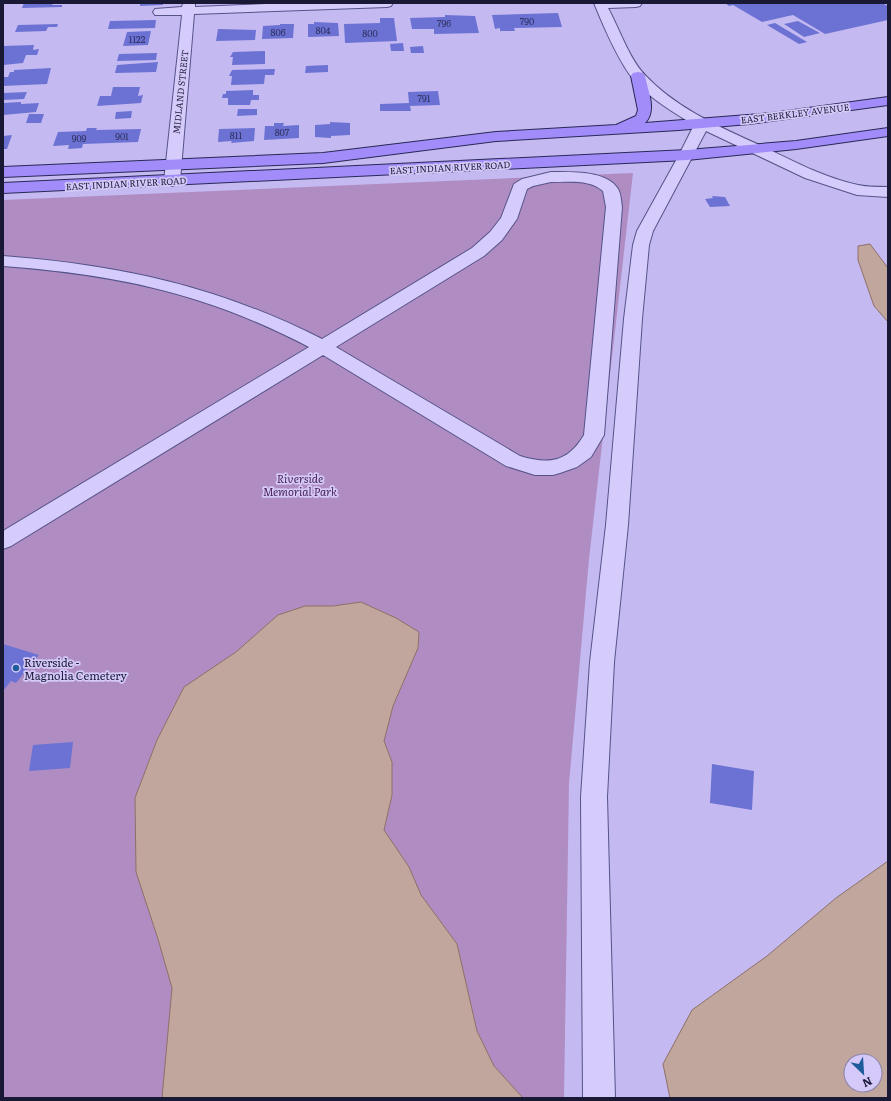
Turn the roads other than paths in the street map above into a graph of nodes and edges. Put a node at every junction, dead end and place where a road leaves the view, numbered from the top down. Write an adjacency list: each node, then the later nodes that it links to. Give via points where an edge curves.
1 (387, 3): 4 (street)
2 (636, 3): 3 (street)
3 (600, 4): 6 (street)
4 (188, 7): 5 (street); 13 (street, MIDLAND STREET)
5 (159, 12)
6 (638, 76): 8 (street, via 650,88); 9 (main road, via 645,110 643,116 631,125)
7 (888, 101): 8 (main road, EAST BERKLEY AVENUE, via 768,118)
8 (702, 124): 9 (main road, EAST INDIAN RIVER ROAD); 11 (street); 12 (street)
9 (618, 128): 13 (main road, EAST INDIAN RIVER ROAD, via 521,134 324,158)
10 (888, 132): 11 (main road)
11 (758, 149): 12 (main road, EAST INDIAN RIVER ROAD); 17 (street, via 810,175 836,184 857,190)
12 (687, 156): 15 (main road, EAST INDIAN RIVER ROAD); 21 (street, via 645,231 641,245 633,319 617,525 602,662 594,797)
13 (173, 165): 14 (main road, EAST INDIAN RIVER ROAD); 15 (street, MIDLAND STREET)
14 (3, 172)
15 (172, 181): 16 (main road, EAST INDIAN RIVER ROAD)
16 (3, 188)
17 (888, 192)
18 (3, 261): 19 (street, via 106,272 169,285 242,308)
19 (323, 347): 19 (street, via 478,252 496,236 509,219 520,187 528,182 551,177 574,177 605,184 611,190 614,207 594,435 584,452 570,462 552,468 535,468 513,461); 20 (street)
20 (3, 541)
21 (599, 1098)

